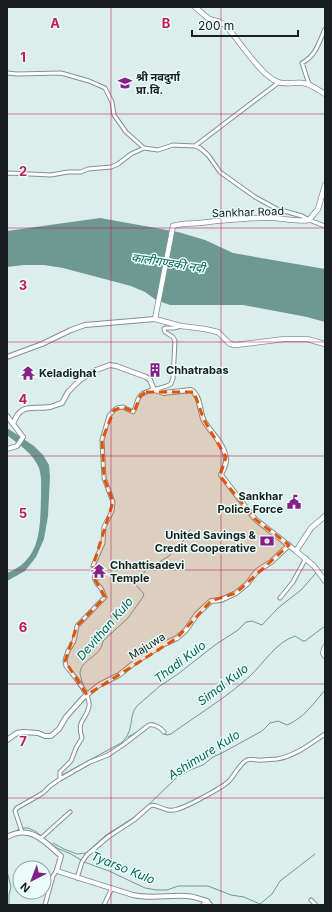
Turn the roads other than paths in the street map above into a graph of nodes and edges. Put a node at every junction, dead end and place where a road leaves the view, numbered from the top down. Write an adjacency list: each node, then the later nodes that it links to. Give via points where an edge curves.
1 (195, 7): 4 (main road, via 209,19 225,25 270,78)
2 (325, 29): 5 (street, via 314,53 302,63)
3 (7, 73): 8 (street, via 61,73 105,88 112,102 114,115 126,132)
4 (278, 82): 5 (main road); 7 (street)
5 (309, 84): 6 (main road)
6 (325, 94)
7 (195, 146): 8 (street, via 173,145 158,150); 11 (street, via 208,155 220,172 255,197)
8 (144, 148): 9 (street, via 110,167 51,175)
9 (7, 174)
10 (325, 185): 11 (main road, via 318,209)
11 (309, 220): 12 (street); 13 (main road, Sankhar Road, via 248,219 173,226)
12 (325, 226)
13 (155, 319): 14 (main road); 16 (street, via 85,325)
14 (181, 326): 15 (main road, via 218,332 230,344 236,345 285,339 306,339); 17 (street, via 164,329 175,341 172,382)
15 (325, 344)
16 (7, 357)
17 (154, 390): 19 (street, via 146,377 110,365 80,380 68,392 62,403 51,407 23,408); 22 (street, via 164,393 188,390 194,392 204,420 223,447 226,463 221,475 223,479 255,519); 29 (street, via 142,394 133,412 123,407 114,410 109,416 102,440 104,478 113,502 110,517 104,527 103,543 93,566 94,580 105,598 77,626 74,641 65,661)
18 (7, 416): 19 (street)
19 (13, 424): 20 (street, via 23,438 17,446)
20 (7, 449)
21 (325, 516): 23 (main road, via 311,528)
22 (289, 545): 23 (street); 29 (street, Majuwa, via 257,571 236,593 221,600 211,601 177,638 162,645)
23 (296, 550): 24 (main road)
24 (306, 558): 25 (main road); 26 (street, via 293,582)
25 (325, 581)
26 (280, 598)
27 (325, 647): 28 (main road)
28 (325, 656)
29 (87, 695): 32 (street, Majuwa, via 51,736 24,732); 33 (street, via 89,706 81,723 82,738 71,762 60,772)
30 (164, 732): 33 (street, via 161,728 149,725 108,755)
31 (325, 734): 39 (street, via 309,746 286,757 245,761 225,784 178,810 167,810 152,805 85,857)
32 (7, 740)
33 (60, 778): 35 (street, via 43,793 17,808)
34 (70, 812): 37 (street)
35 (22, 831): 36 (street); 37 (street)
36 (7, 838)
37 (40, 839): 38 (street, via 61,856)
38 (57, 870): 39 (street); 43 (street)
39 (77, 878): 40 (street)
40 (112, 888): 42 (street, via 142,897 184,896); 44 (street)
41 (311, 900): 47 (street)
42 (207, 901): 45 (street); 46 (street)
43 (45, 905)
44 (104, 905)
45 (203, 905)
46 (211, 905)
47 (316, 905)

